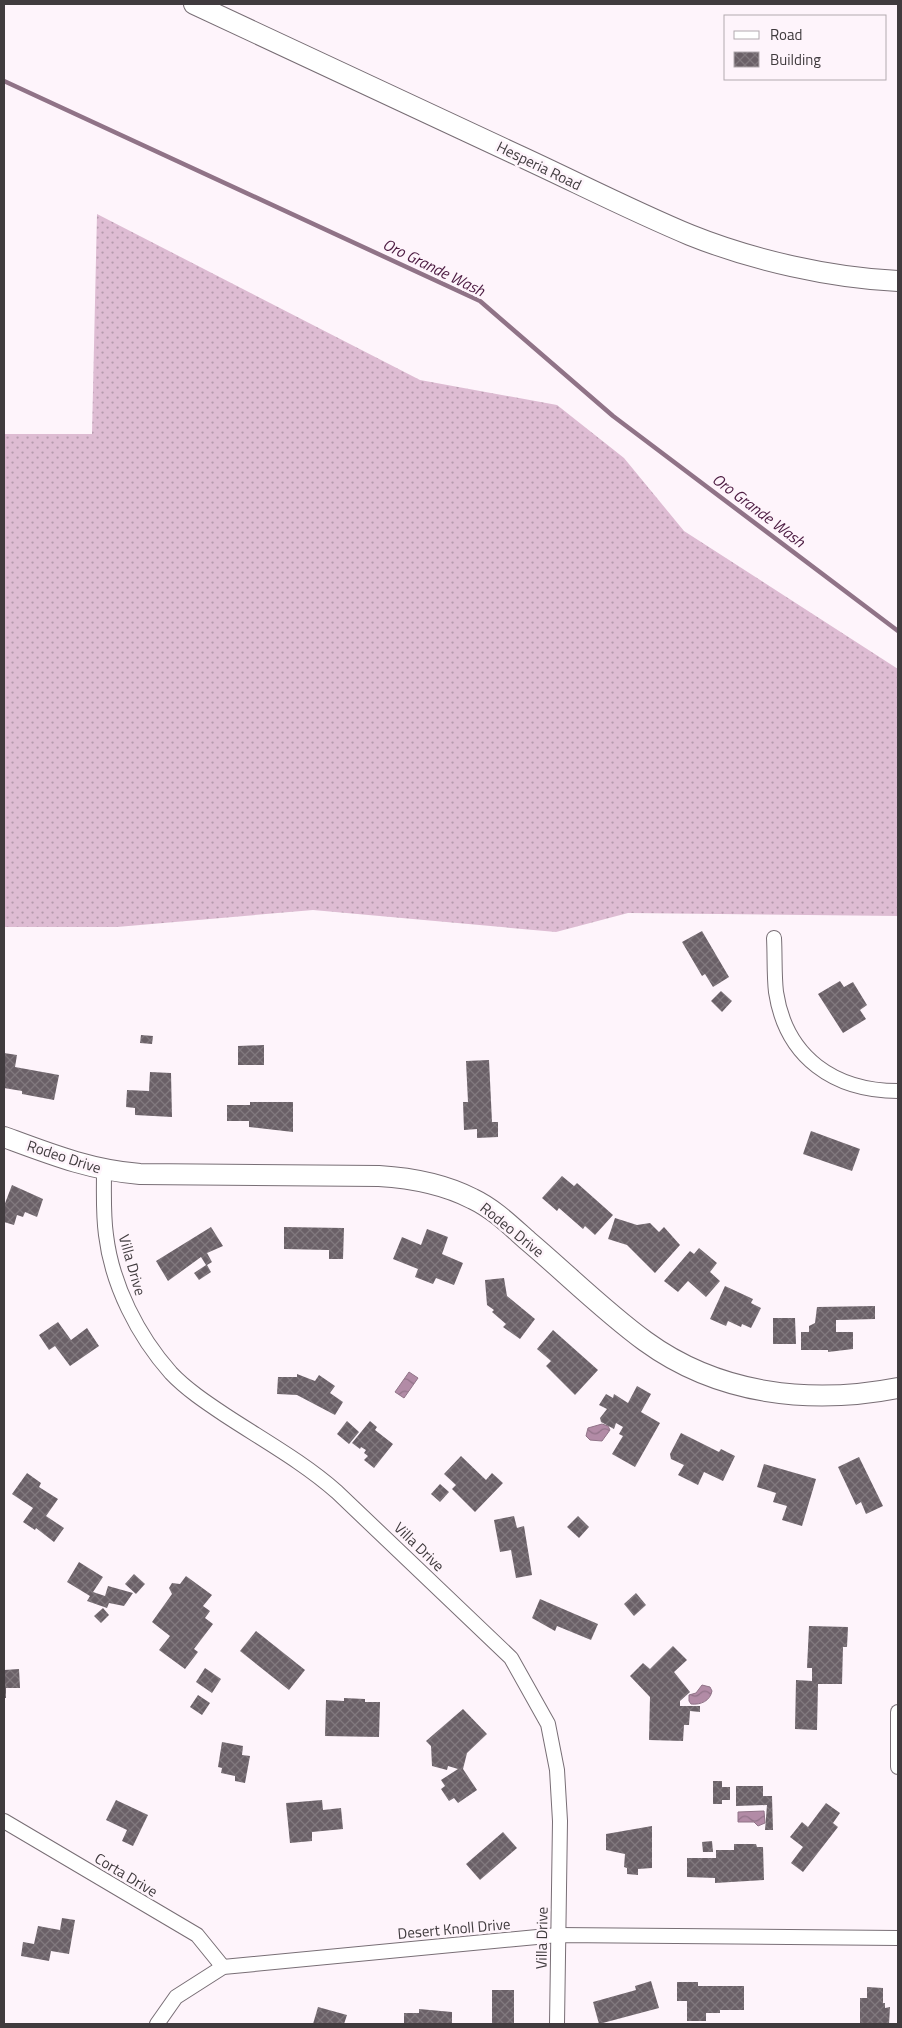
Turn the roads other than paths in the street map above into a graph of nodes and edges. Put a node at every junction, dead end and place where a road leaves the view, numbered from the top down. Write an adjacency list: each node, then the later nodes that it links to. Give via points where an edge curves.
1 (194, 4): 2 (street, Hesperia Road, via 691,235 735,251 784,263 869,280)
2 (898, 281)
3 (774, 938): 4 (street, via 776,993 783,1019 796,1046 831,1077 859,1087)
4 (898, 1091)
5 (4, 1137): 6 (street, Rodeo Drive, via 76,1164)
6 (104, 1170): 7 (street, Rodeo Drive, via 140,1174 379,1176 442,1186 475,1200 502,1218 647,1343 717,1379 755,1390 816,1397 850,1396); 11 (street, Villa Drive, via 106,1236 113,1267 126,1305 151,1348 172,1374 224,1414 317,1474 511,1658 548,1724 557,1770 560,1820)
7 (898, 1388)
8 (898, 1712): 9 (street)
9 (898, 1767)
10 (4, 1821): 13 (street, Corta Drive, via 197,1936)
11 (558, 1936): 12 (street, Desert Knoll Drive); 13 (street, Desert Knoll Drive); 15 (street, Villa Drive)
12 (898, 1938)
13 (222, 1967): 14 (street, Desert Knoll Drive, via 176,1997)
14 (157, 2024)
15 (557, 2024)

